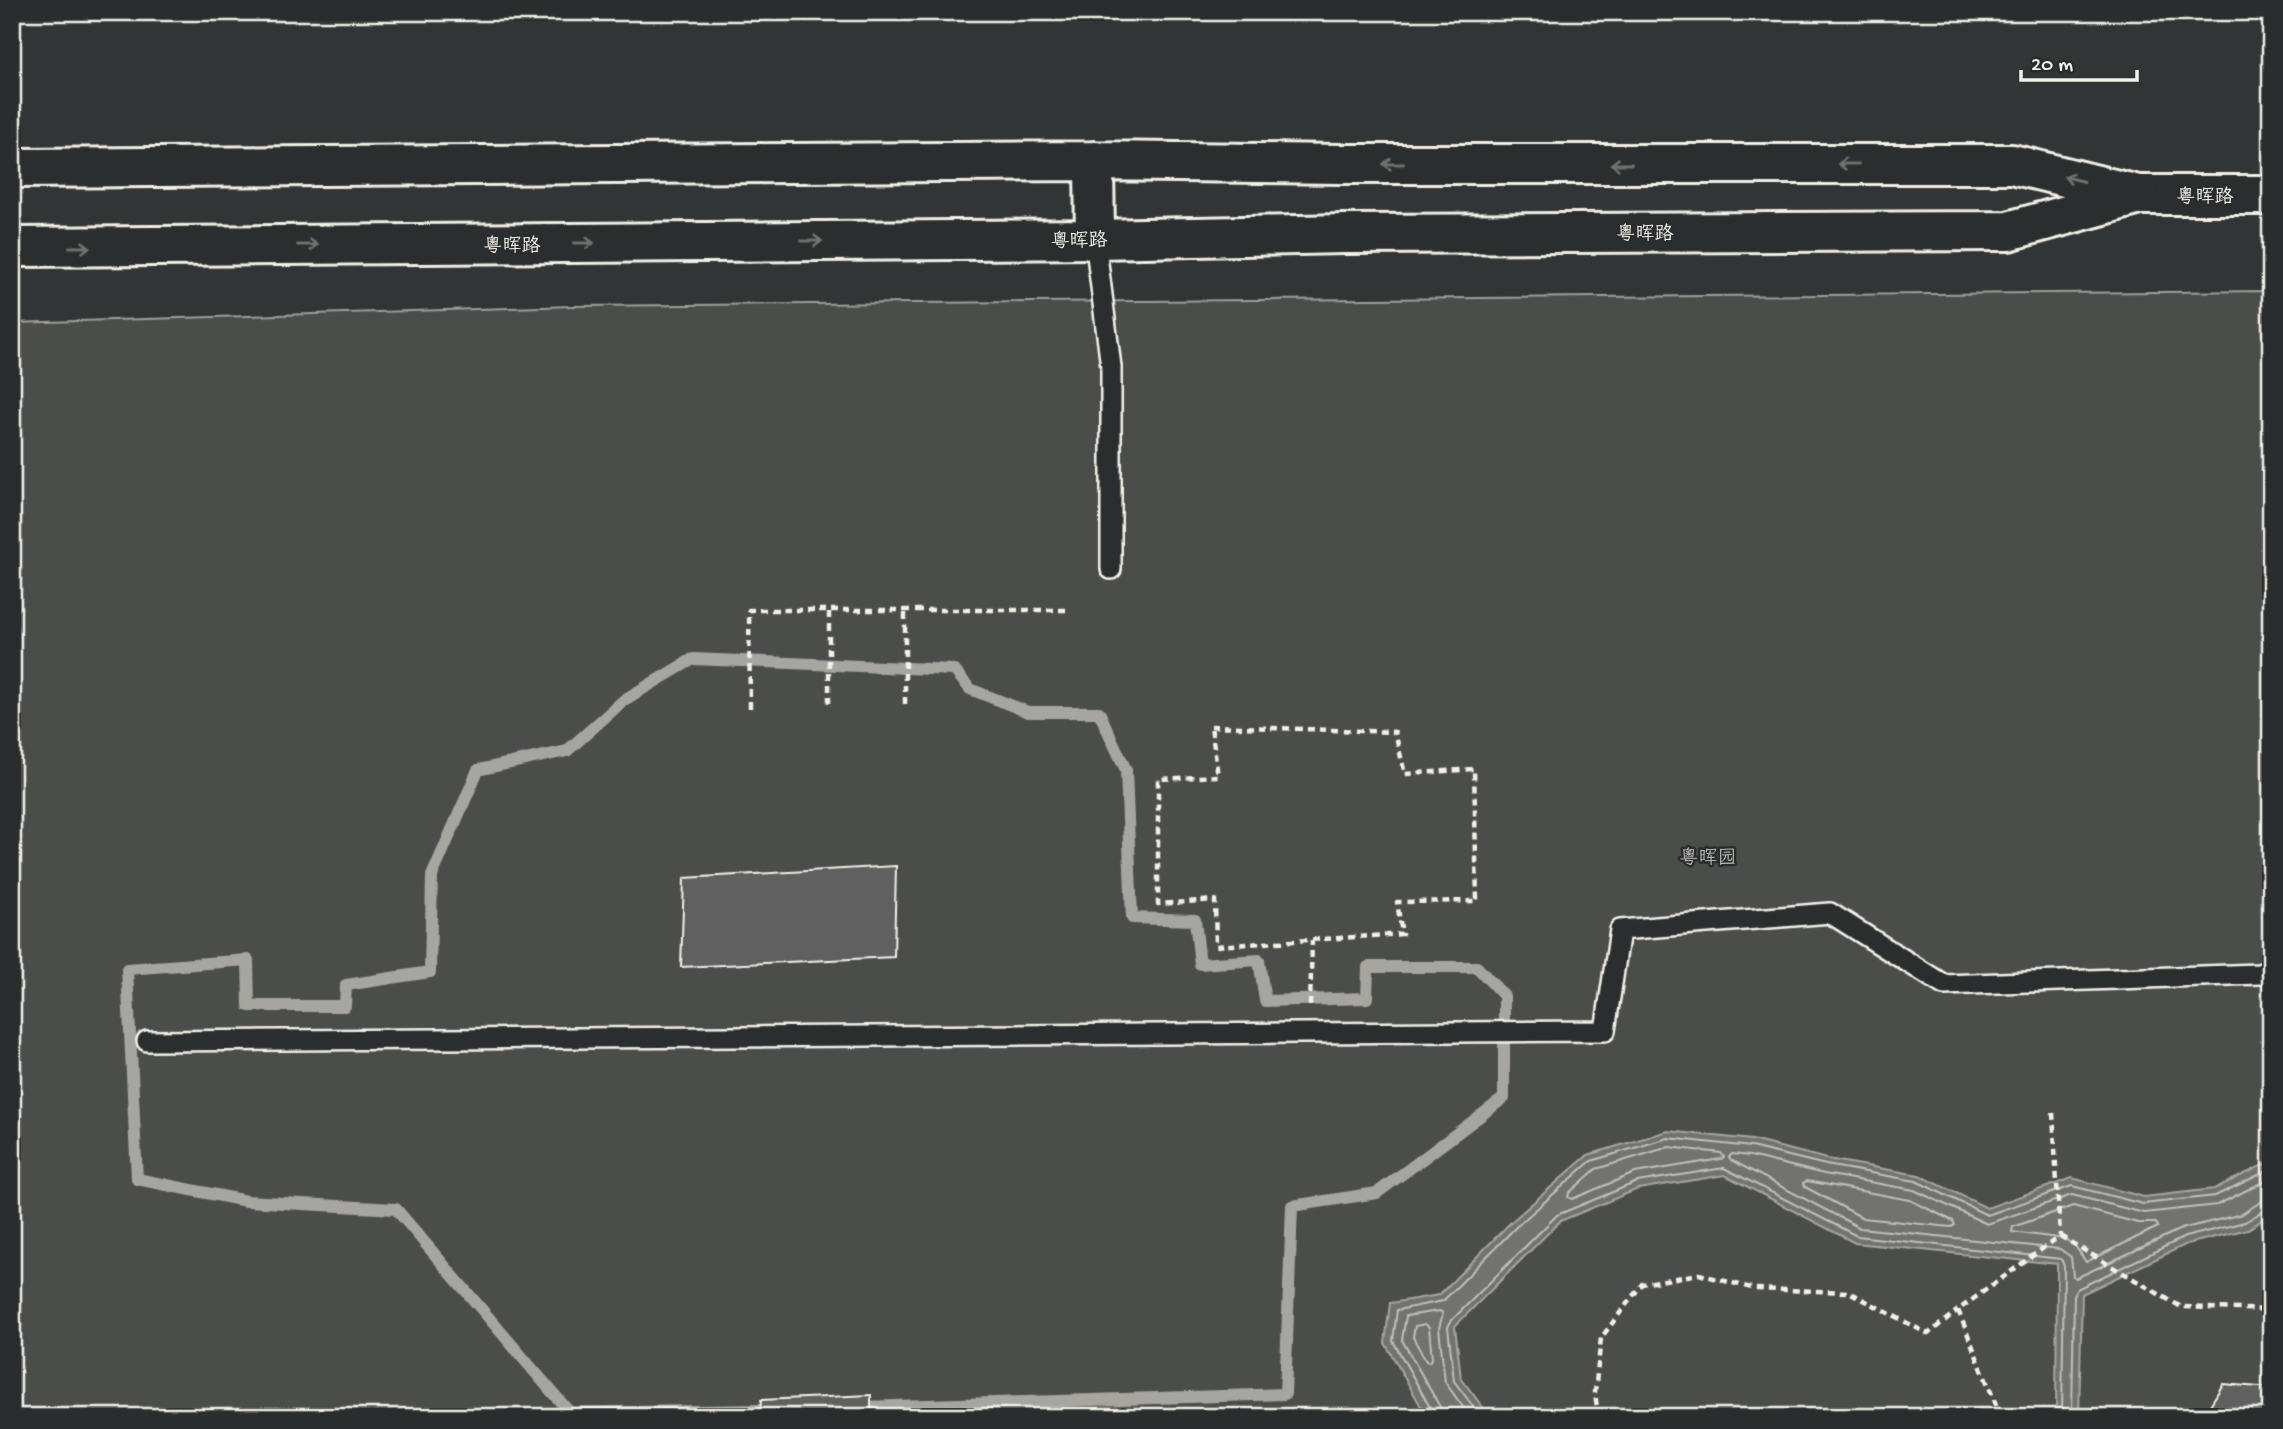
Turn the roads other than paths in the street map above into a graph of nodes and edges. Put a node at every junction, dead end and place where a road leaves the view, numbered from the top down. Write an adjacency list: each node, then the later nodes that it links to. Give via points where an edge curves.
1 (1094, 161): 2 (street, 粤晖路); 3 (street, 粤晖路, one-way to 1, via 2012,164); 5 (street)
2 (12, 168)
3 (2140, 195): 4 (street, 粤晖路); 5 (street, 粤晖路, via 2008,231)
4 (2271, 195)
5 (1095, 239): 6 (street, 粤晖路, one-way to 5); 7 (lane, via 1111,367)
6 (12, 247)
7 (1111, 569)
8 (2271, 969): 9 (lane, via 2259,974 1944,985 1830,913 1620,930 1605,1031)
9 (147, 1041)

